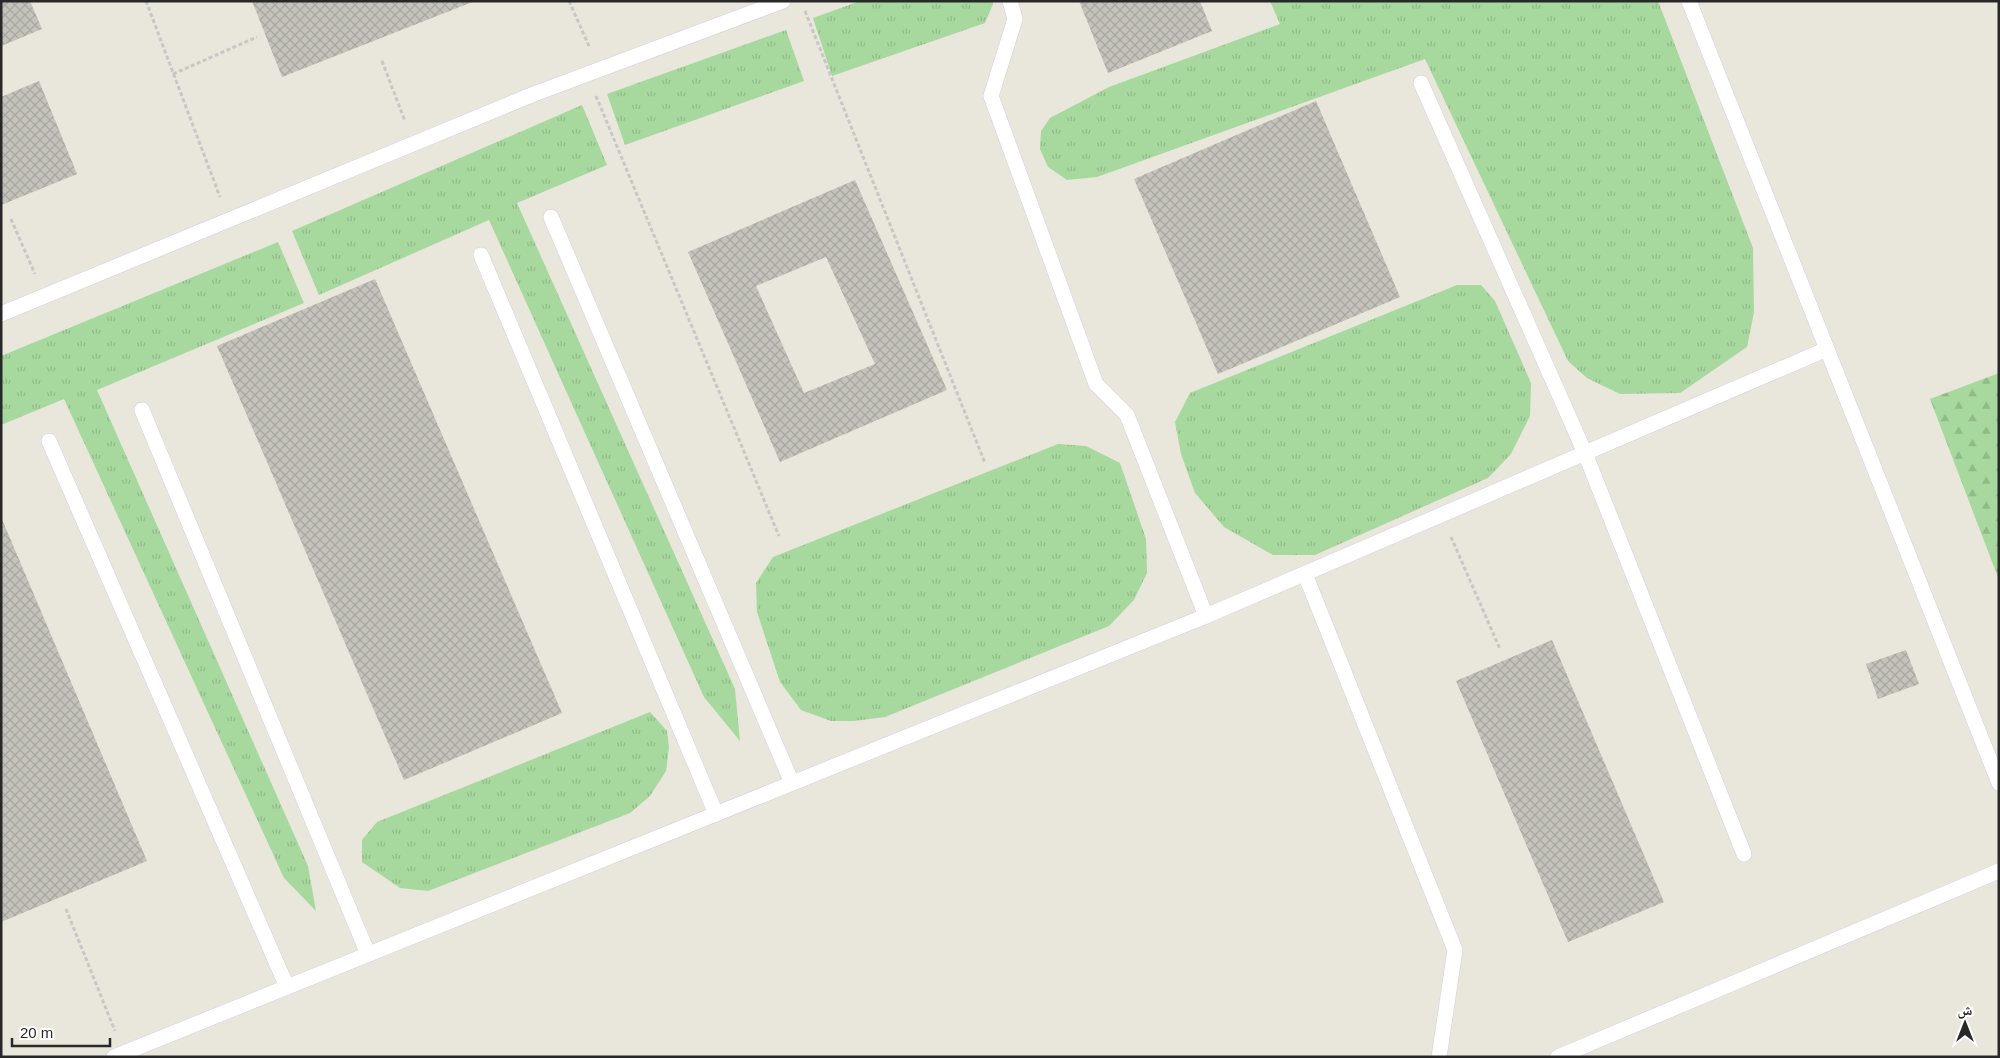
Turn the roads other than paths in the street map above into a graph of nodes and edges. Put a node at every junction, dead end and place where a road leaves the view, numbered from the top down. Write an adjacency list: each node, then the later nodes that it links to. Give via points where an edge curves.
1 (783, 1): 7 (lane, via 534,94)
2 (1010, 1): 13 (lane, via 1015,19 991,96 1096,384 1127,415)
3 (1689, 1): 8 (lane)
4 (1421, 83): 11 (lane)
5 (552, 217): 14 (lane)
6 (481, 255): 16 (lane)
7 (1, 314)
8 (1827, 349): 11 (lane); 15 (lane)
9 (142, 410): 19 (lane)
10 (49, 441): 20 (lane)
11 (1585, 453): 12 (lane); 17 (lane)
12 (1305, 574): 13 (lane); 22 (lane, via 1455,950)
13 (1206, 616): 14 (lane)
14 (792, 783): 16 (lane)
15 (1999, 783)
16 (716, 814): 19 (lane)
17 (1744, 854)
18 (1999, 871): 23 (lane)
19 (368, 954): 20 (lane)
20 (287, 987): 21 (lane)
21 (118, 1055)
22 (1439, 1057)
23 (1558, 1057)

